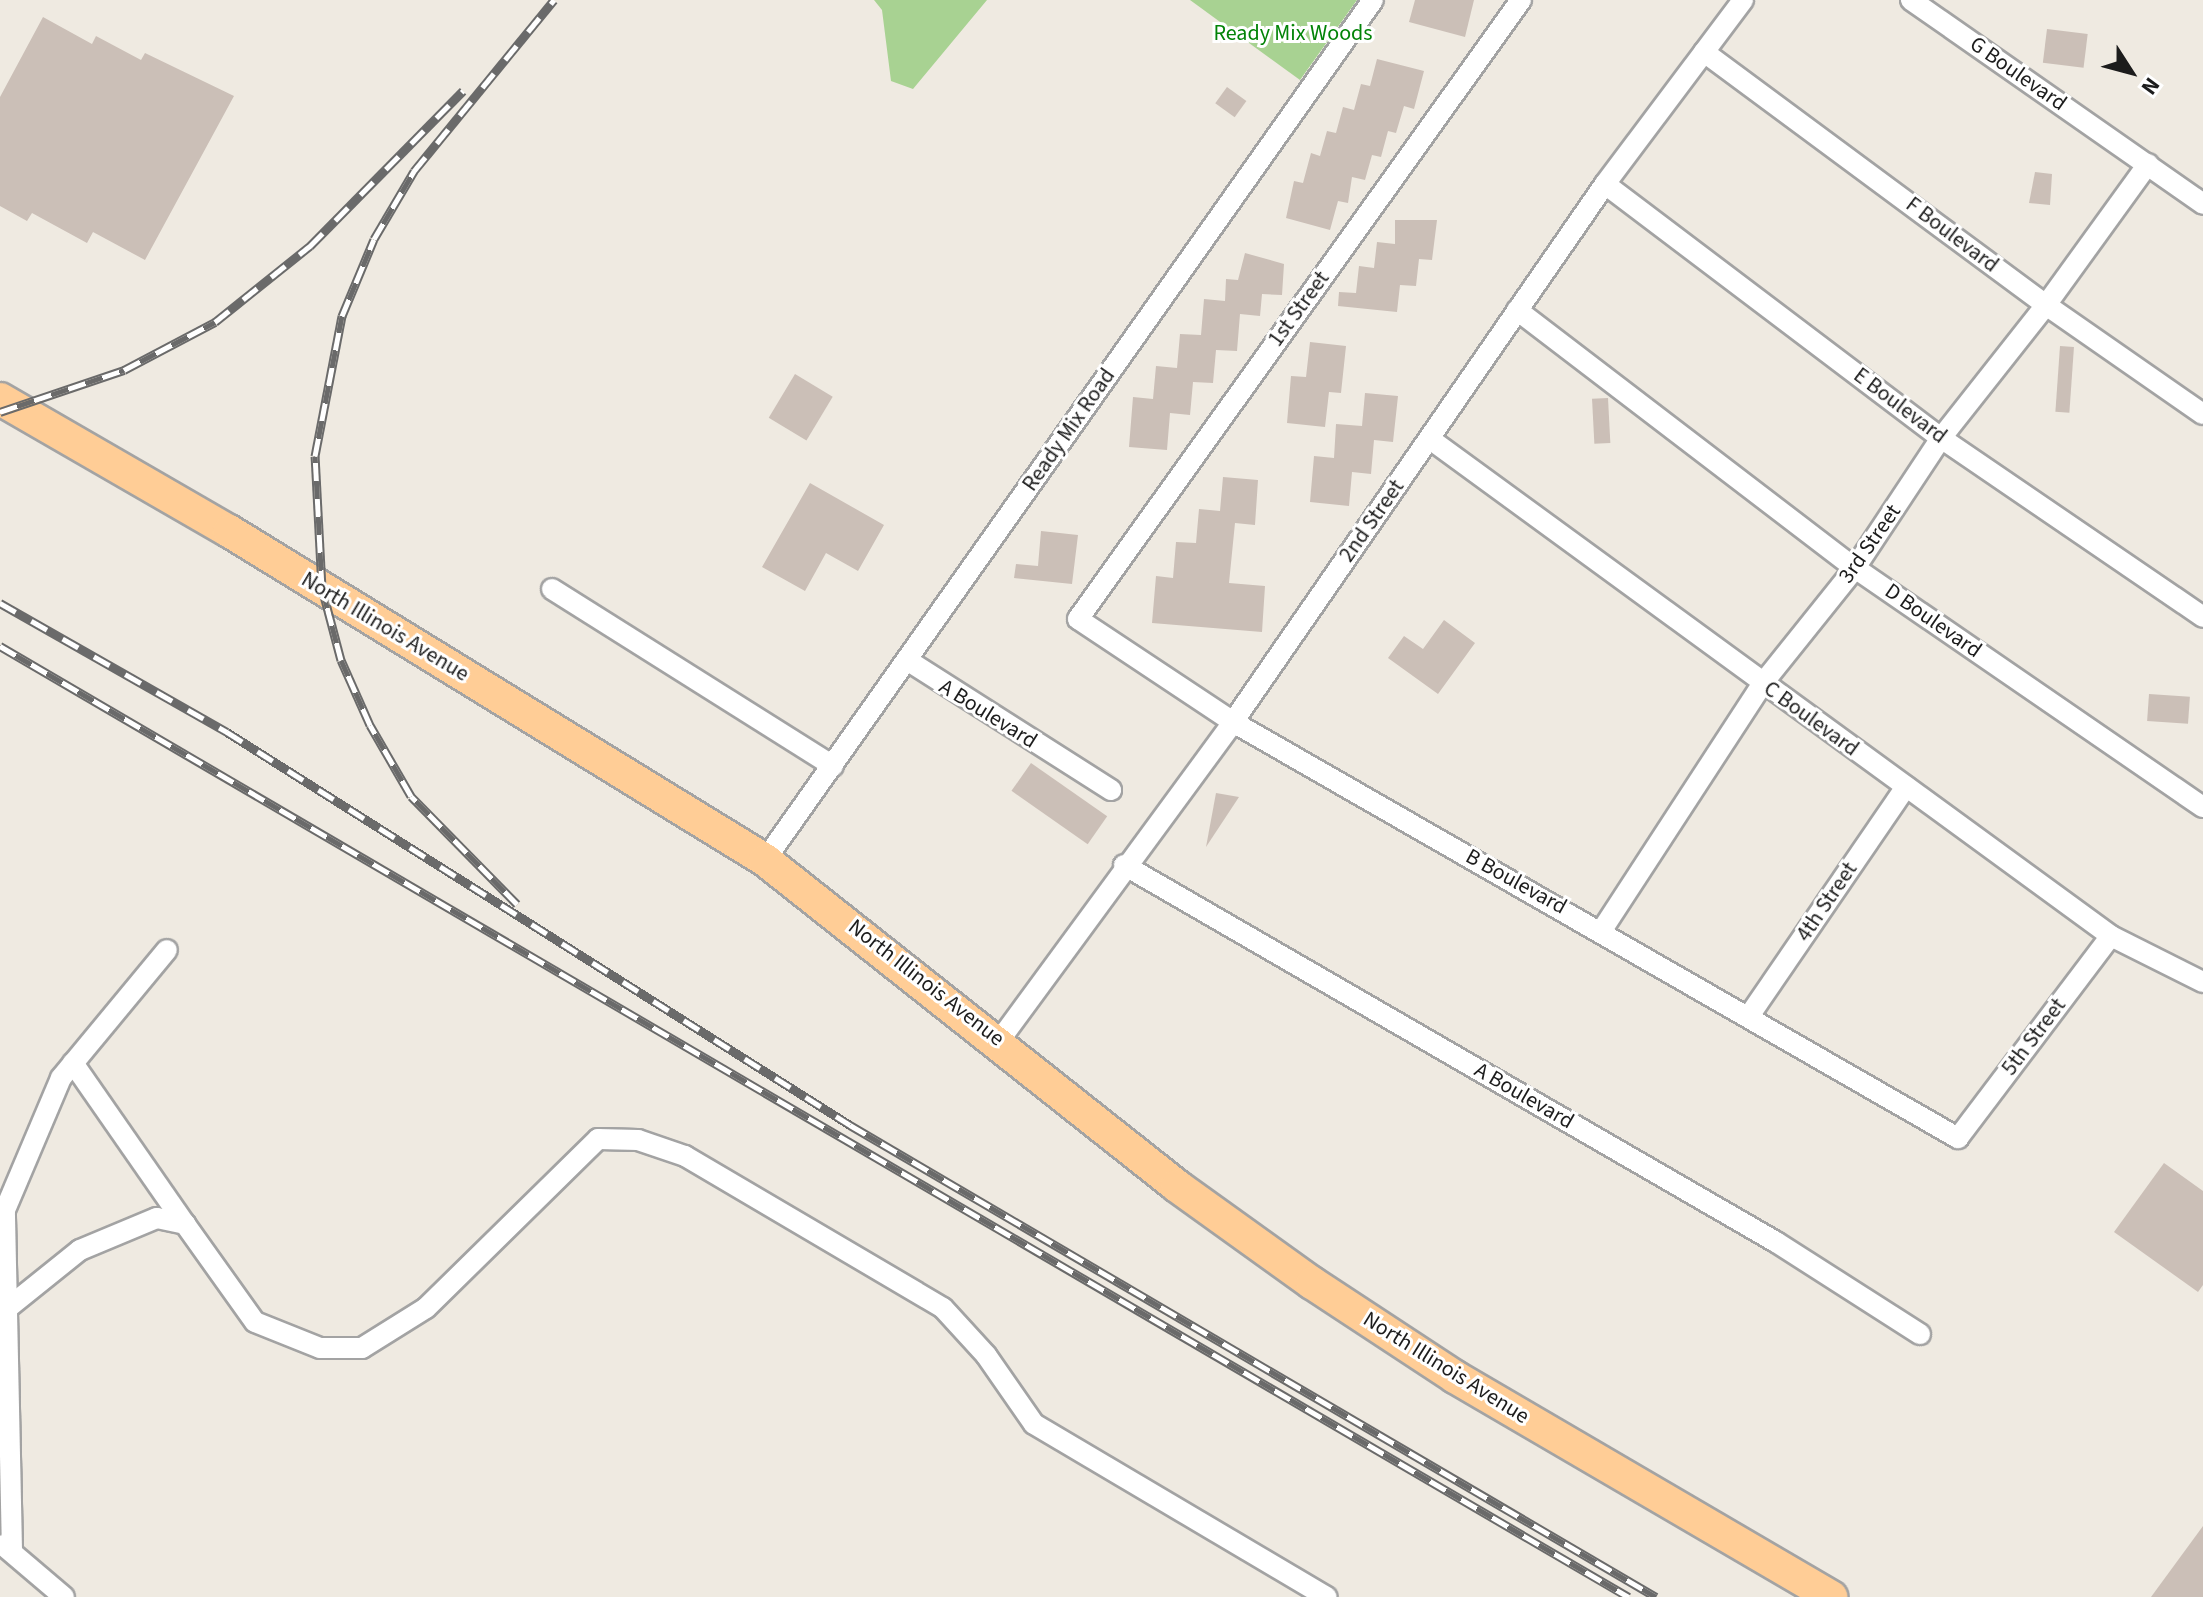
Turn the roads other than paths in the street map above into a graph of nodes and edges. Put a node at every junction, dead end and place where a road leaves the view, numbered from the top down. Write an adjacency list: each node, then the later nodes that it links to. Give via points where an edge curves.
1 (1373, 0): 19 (street, Ready Mix Road)
2 (1521, 0): 18 (street, 1st Street)
3 (1743, 0): 5 (street, 2nd Street)
4 (1911, 0): 6 (street, G Boulevard)
5 (1704, 52): 7 (street, 2nd Street); 9 (street, F Boulevard)
6 (2148, 164): 8 (street, G Boulevard); 9 (street, 3rd Street)
7 (1605, 184): 10 (street, 2nd Street); 13 (street, E Boulevard)
8 (2203, 204)
9 (2046, 305): 12 (street, F Boulevard); 13 (street, 3rd Street)
10 (1517, 310): 14 (street, 2nd Street); 15 (street, D Boulevard)
11 (0, 399): 26 (main road, North Illinois Avenue, via 229,531)
12 (2203, 414)
13 (1941, 438): 15 (street, 3rd Street); 17 (street, E Boulevard)
14 (1430, 439): 20 (street, C Boulevard); 21 (street, 2nd Street)
15 (1855, 568): 20 (street, 3rd Street); 25 (street, D Boulevard)
16 (552, 589): 22 (street)
17 (2203, 617)
18 (1078, 619): 21 (street, B Boulevard)
19 (907, 660): 22 (street, Ready Mix Road); 24 (street, A Boulevard)
20 (1763, 683): 23 (street, C Boulevard); 28 (street, 3rd Street)
21 (1233, 722): 27 (street, 2nd Street); 28 (street, B Boulevard)
22 (833, 766): 26 (street, Ready Mix Road)
23 (1906, 787): 29 (street, C Boulevard); 32 (street, 4th Street)
24 (1111, 790)
25 (2203, 807)
26 (765, 860): 33 (main road, North Illinois Avenue)
27 (1124, 865): 33 (street, 2nd Street); 38 (street, A Boulevard, via 1776,1242)
28 (1602, 930): 32 (street, B Boulevard)
29 (2111, 936): 31 (street, C Boulevard); 35 (street, 5th Street)
30 (167, 950): 34 (street)
31 (2203, 982)
32 (1749, 1016): 35 (street, B Boulevard)
33 (999, 1041): 42 (main road, North Illinois Avenue, via 1189,1195 1312,1283 1455,1377)
34 (73, 1063): 36 (street); 37 (street, via 61,1078 5,1210)
35 (1958, 1138)
36 (185, 1224): 37 (street, via 157,1218 80,1250); 41 (street, via 255,1322 320,1348 362,1348 426,1308 598,1139 638,1140 685,1156 943,1308 986,1355 1034,1424)
37 (4, 1311): 39 (street)
38 (1920, 1334)
39 (6, 1547): 40 (street)
40 (64, 1597)
41 (1327, 1597)
42 (1831, 1597)

